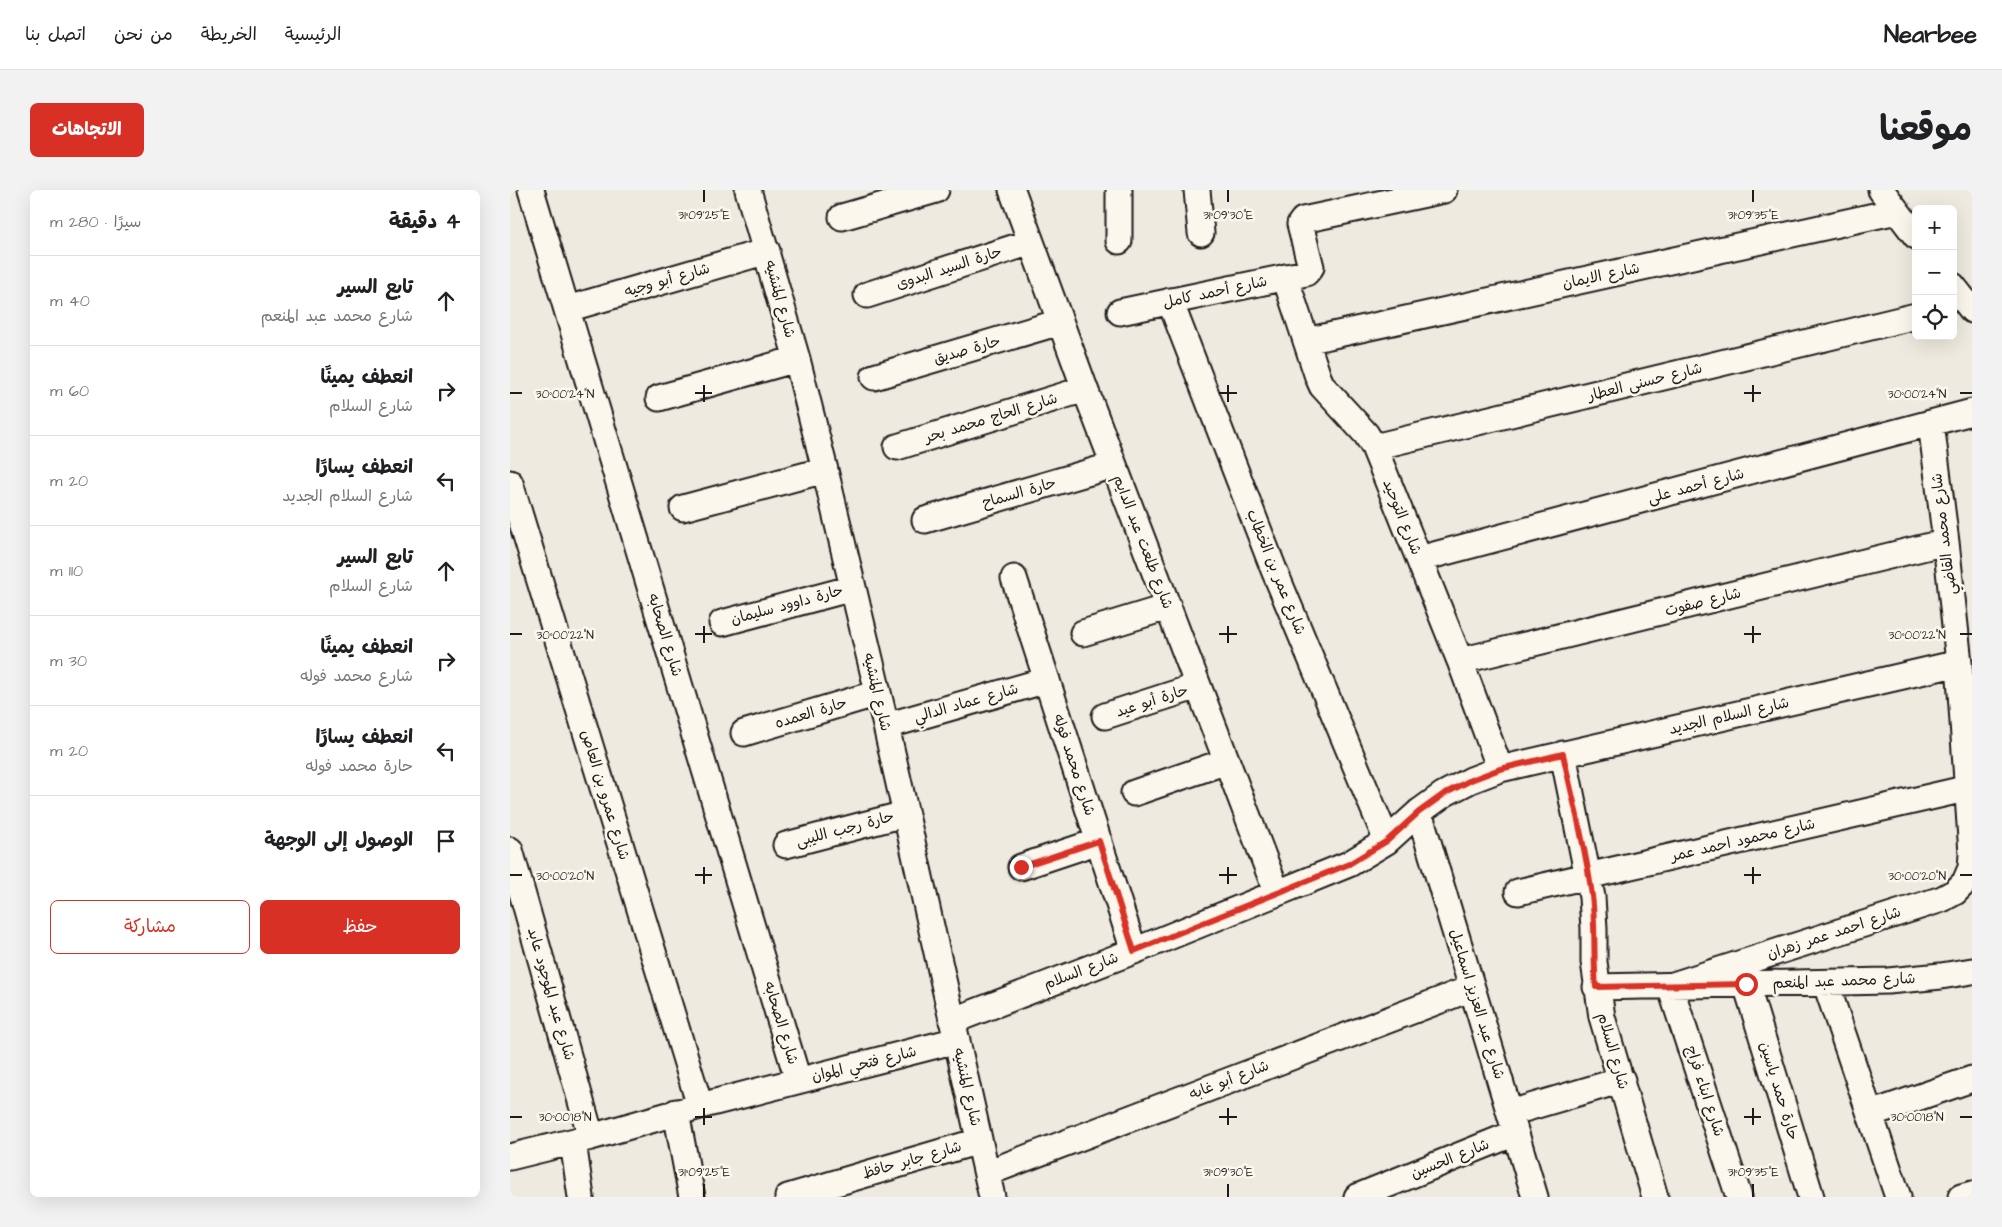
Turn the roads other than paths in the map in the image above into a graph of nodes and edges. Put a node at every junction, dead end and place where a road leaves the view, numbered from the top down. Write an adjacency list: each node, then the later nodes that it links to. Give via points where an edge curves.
1 (531, 190): 19 (street, شارع الصحابه)
2 (748, 190): 15 (street, شارع المنشيه)
3 (936, 190): 10 (street)
4 (1012, 190): 14 (street, شارع طلعت عبد الدايم)
5 (1119, 190): 13 (street)
6 (1197, 190): 12 (street)
7 (1444, 190): 16 (street, شارع أحمد كامل, via 1303,220 1300,224 1310,270)
8 (1881, 190): 9 (street)
9 (1897, 211): 11 (street); 23 (street, شارع الايمان)
10 (842, 217)
11 (1912, 231)
12 (1201, 233)
13 (1119, 241)
14 (1031, 242): 17 (street, حارة السيد البدوى); 22 (street, شارع طلعت عبد الدايم)
15 (767, 251): 19 (street, شارع أبو وجيه); 24 (street, شارع المنشيه)
16 (1285, 277): 18 (street, شارع أحمد كامل); 23 (street, شارع التوحيد)
17 (867, 295)
18 (1170, 301): 20 (street, شارع أحمد كامل); 60 (street, شارع عمر بن الخطاب, via 1274,570)
19 (567, 309): 77 (street, شارع الصحابه)
20 (1120, 312)
21 (1912, 317): 31 (street, شارع حسنى العطار)
22 (1060, 322): 25 (street, حارة صديق); 26 (street, شارع طلعت عبد الدايم)
23 (1306, 341): 31 (street, شارع التوحيد, via 1322,386)
24 (797, 359): 27 (street); 33 (street, شارع المنشيه)
25 (874, 377)
26 (1084, 389): 30 (street, شارع الحاج محمد بحر); 32 (street, شارع طلعت عبد الدايم)
27 (659, 398)
28 (1972, 412): 29 (street, شارع أحمد على)
29 (1930, 423): 37 (street, شارع محمد القاضي); 38 (street, شارع أحمد على)
30 (897, 447)
31 (1374, 447): 38 (street, شارع التوحيد)
32 (1114, 465): 36 (street, حارة السماح); 41 (street, شارع طلعت عبد الدايم)
33 (825, 470): 35 (street); 40 (street, شارع المنشيه)
34 (510, 483): 79 (street, شارع عمرو بن العاص)
35 (683, 508)
36 (925, 520)
37 (1946, 542): 44 (street, شارع صفوت); 45 (street, شارع محمد القاضي)
38 (1419, 559): 44 (street, شارع التوحيد)
39 (1014, 578): 46 (street, شارع محمد فوله)
40 (853, 588): 42 (street, حارة داوود سليمان); 48 (street, شارع المنشيه)
41 (1168, 607): 43 (street); 47 (street, شارع طلعت عبد الدايم)
42 (722, 623)
43 (1083, 633)
44 (1460, 661): 54 (street, شارع التوحيد)
45 (1959, 663): 52 (street, شارع السلام الجديد); 55 (street, شارع محمد القاضي)
46 (1047, 680): 50 (street, شارع عماد الدالي); 59 (street, شارع محمد فوله)
47 (1198, 686): 49 (street, حارة أبو عيد); 53 (street, شارع طلعت عبد الدايم)
48 (878, 693): 50 (street, شارع المنشيه); 51 (street, حارة العمده)
49 (1105, 716)
50 (886, 726): 58 (street, شارع المنشيه)
51 (744, 733)
52 (1563, 754): 54 (street, شارع السلام الجديد); 65 (street, شارع السلام)
53 (1227, 761): 56 (street); 67 (street, شارع طلعت عبد الدايم)
54 (1500, 769): 57 (street, شارع السلام, via 1444,794)
55 (1969, 788): 63 (street, شارع محمد القاضي); 65 (street, شارع محمود احمد عمر)
56 (1134, 793)
57 (1419, 812): 60 (street, شارع السلام); 74 (street, شارع عبد العزيز اسماعيل)
58 (905, 814): 61 (street, حارة رجب الليبى); 75 (street, شارع المنشيه)
59 (1099, 841): 64 (street); 68 (street, شارع محمد فوله)
60 (1387, 841): 67 (street, شارع السلام, via 1349,864)
61 (786, 845)
62 (510, 850): 83 (street, شارع عبد الموجود عابد)
63 (1972, 854): 72 (street, شارع احمد عمر زهران, via 1965,882 1942,899)
64 (1021, 867)
65 (1588, 876): 66 (street, شارع محمود احمد عمر); 73 (street, شارع السلام, via 1593,905)
66 (1518, 892)
67 (1277, 894): 68 (street, شارع السلام)
68 (1134, 951): 75 (street, شارع السلام)
69 (1972, 971): 71 (street, شارع محمد عبد المنعم, via 1923,978)
70 (1746, 984): 71 (street, شارع محمد عبد المنعم); 72 (street, شارع محمد عبد المنعم); 96 (street, حارة حمد ياسين)
71 (1826, 984): 81 (street)
72 (1670, 986): 73 (street, شارع محمد عبد المنعم); 95 (street, شارع ابناء فراج)
73 (1596, 987): 78 (street, شارع السلام)
74 (1472, 988): 82 (street, شارع عبد العزيز اسماعيل); 86 (street, شارع أبو غابه)
75 (954, 1030): 77 (street, شارع فتحي الموان); 84 (street, شارع المنشيه)
76 (1972, 1079): 81 (street)
77 (798, 1080): 79 (street, شارع فتحي الموان)
78 (1622, 1080): 82 (street, شارع الحسين); 94 (street, شارع السلام)
79 (700, 1106): 80 (street, شارع فتحي الموان)
80 (676, 1112): 83 (street, شارع فتحي الموان); 89 (street)
81 (1870, 1114): 97 (street)
82 (1513, 1123): 92 (street, شارع الحسين); 93 (street, شارع عبد العزيز اسماعيل)
83 (582, 1140): 85 (street, شارع فتحي الموان); 88 (street, شارع عبد الموجود عابد)
84 (979, 1141): 86 (street, شارع المنشيه); 90 (street, شارع جابر حافظ)
85 (510, 1157)
86 (987, 1173): 91 (street, شارع المنشيه)
87 (1972, 1194): 98 (street)
88 (581, 1197)
89 (692, 1197)
90 (788, 1197)
91 (992, 1197)
92 (1356, 1197)
93 (1535, 1197)
94 (1655, 1197)
95 (1740, 1197)
96 (1811, 1197)
97 (1898, 1197)
98 (1961, 1197)

